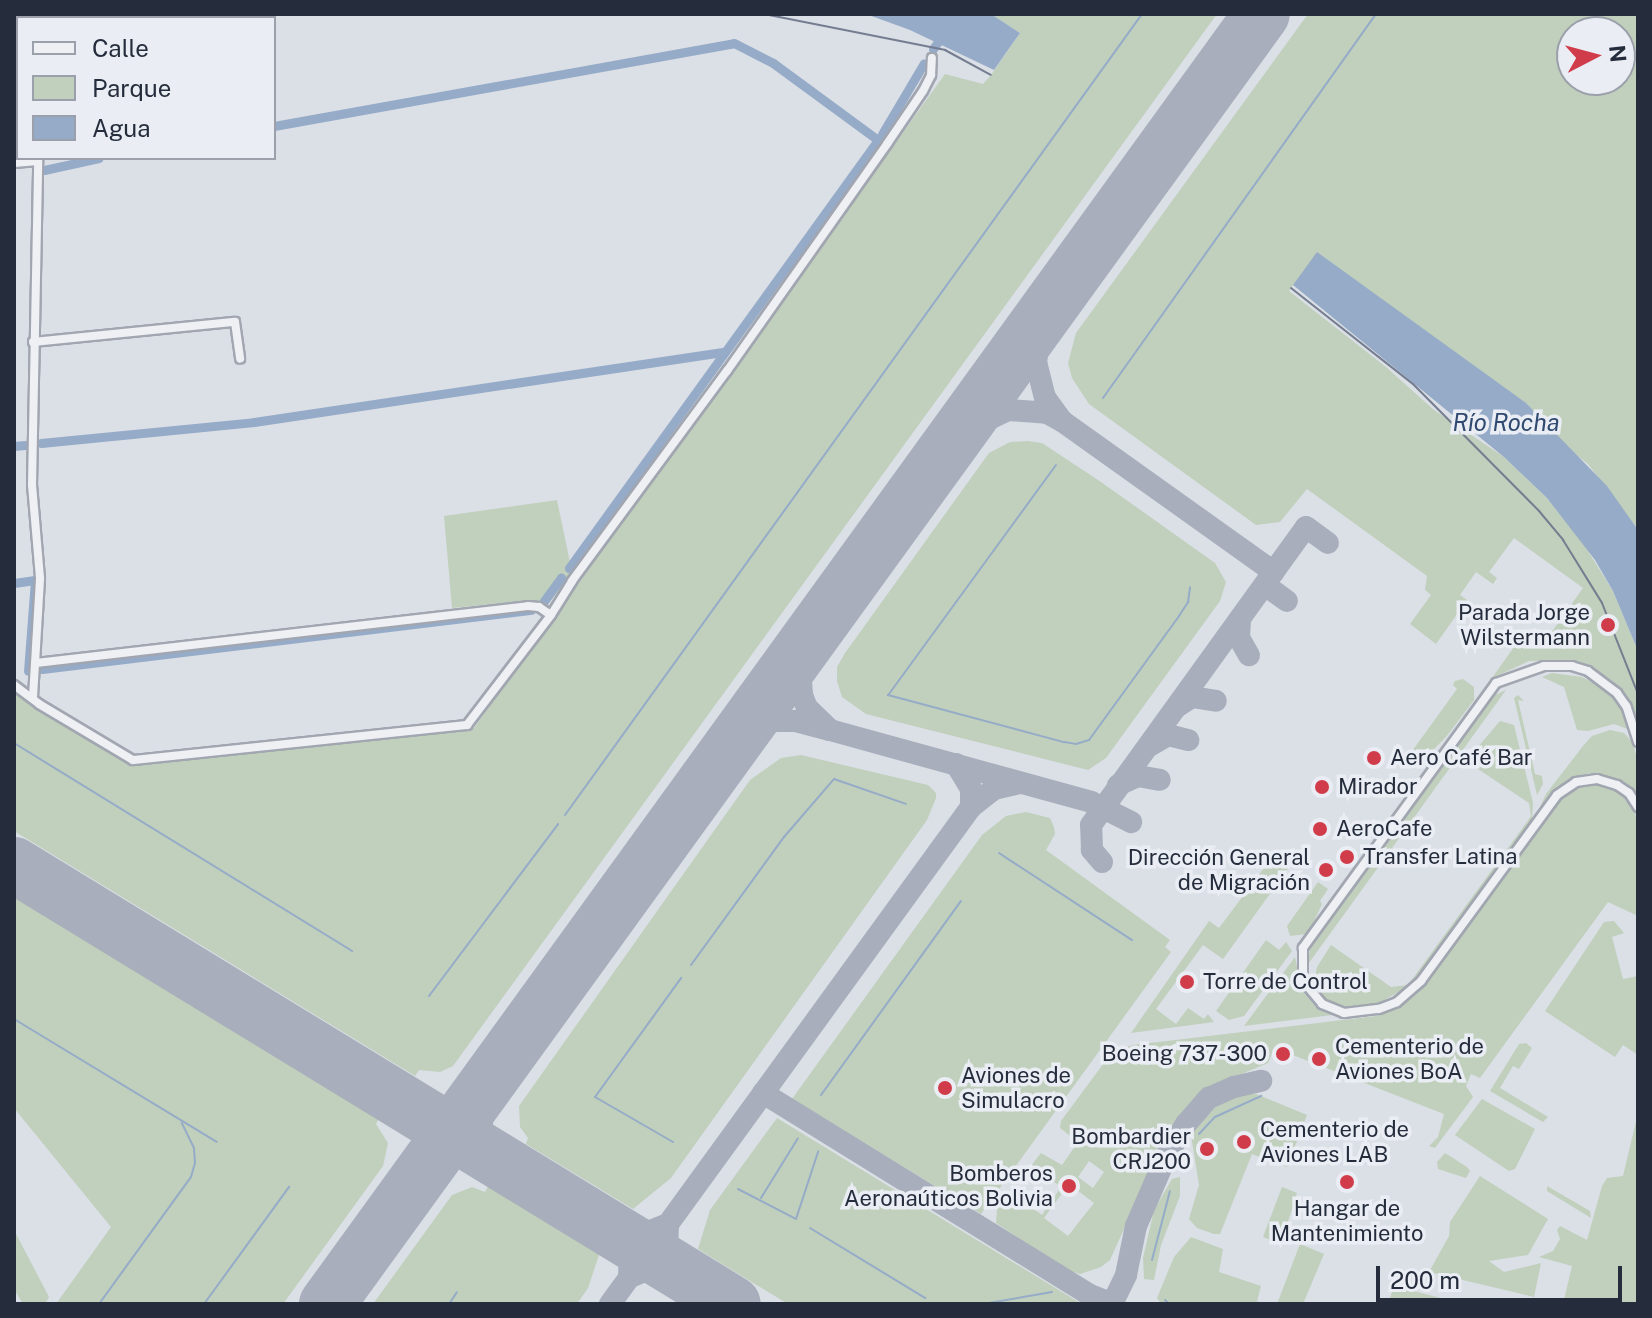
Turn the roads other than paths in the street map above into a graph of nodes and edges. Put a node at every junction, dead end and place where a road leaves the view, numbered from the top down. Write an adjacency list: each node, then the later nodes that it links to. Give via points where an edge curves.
1 (932, 58): 6 (street, via 931,75 917,101)
2 (38, 160): 3 (street); 4 (street)
3 (14, 163)
4 (33, 342): 5 (street, via 235,322); 7 (street, via 32,485 40,578)
5 (240, 359)
6 (551, 615): 7 (street, via 528,606); 9 (street, via 476,717 462,727 133,760)
7 (36, 663): 9 (street)
8 (14, 685): 9 (street)
9 (33, 697)
10 (1638, 742): 11 (street, via 1617,693 1588,671 1544,666 1496,683 1303,948 1303,981 1322,1004 1344,1013 1397,1002 1421,981 1557,795 1576,782 1597,779 1629,793)
11 (1638, 807)

